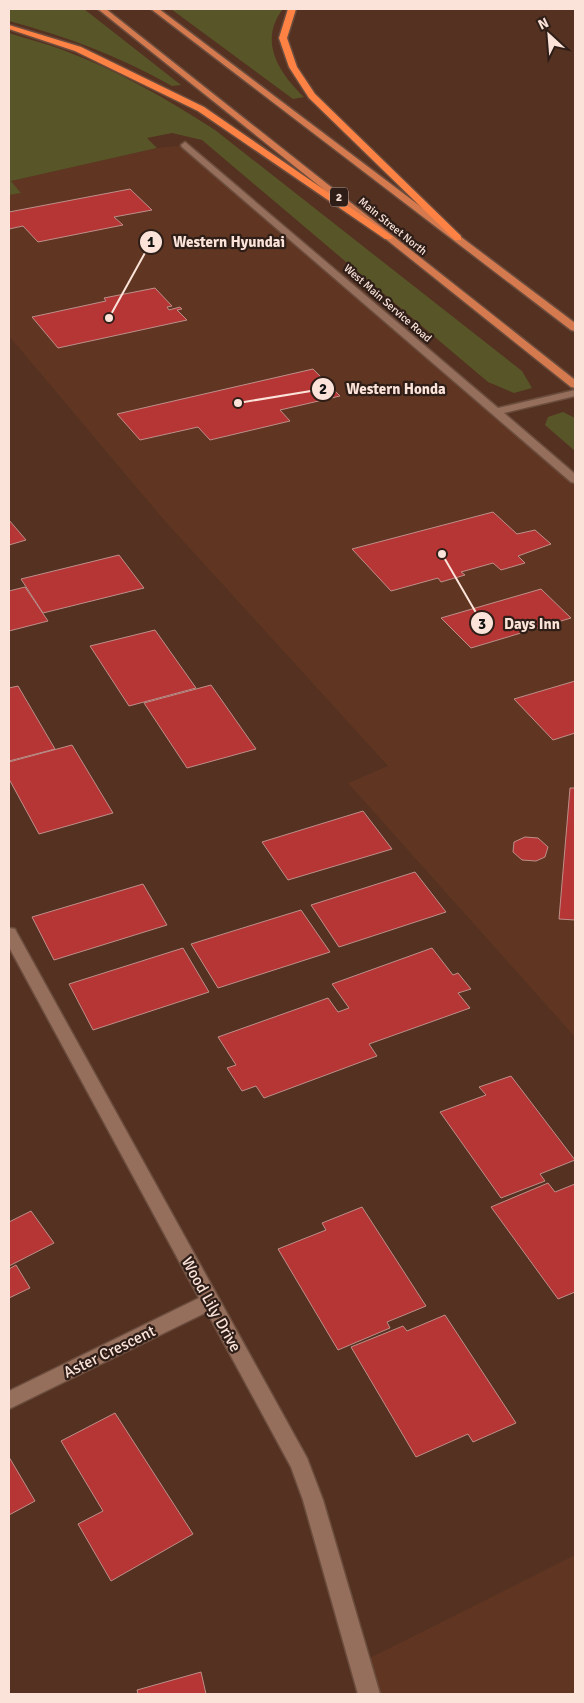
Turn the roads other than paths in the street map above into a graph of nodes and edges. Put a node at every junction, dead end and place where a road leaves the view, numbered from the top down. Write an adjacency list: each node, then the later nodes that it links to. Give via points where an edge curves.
1 (102, 9): 6 (main road, Main Street North / 2)
2 (156, 9): 7 (main road)
3 (292, 9): 7 (highway, via 282,38 293,67 312,96)
4 (9, 27): 6 (highway, via 78,49 201,109)
5 (185, 145): 11 (street, West Main Service Road)
6 (388, 236): 9 (main road, Main Street North / 2)
7 (458, 238): 8 (main road)
8 (575, 328)
9 (575, 385)
10 (575, 392): 11 (street)
11 (496, 412): 12 (street, West Main Service Road)
12 (575, 480)
13 (10, 937): 14 (street, Wood Lily Drive)
14 (210, 1301): 15 (street, Aster Crescent); 16 (street, Wood Lily Drive, via 300,1464 314,1500)
15 (9, 1400)
16 (368, 1694)

